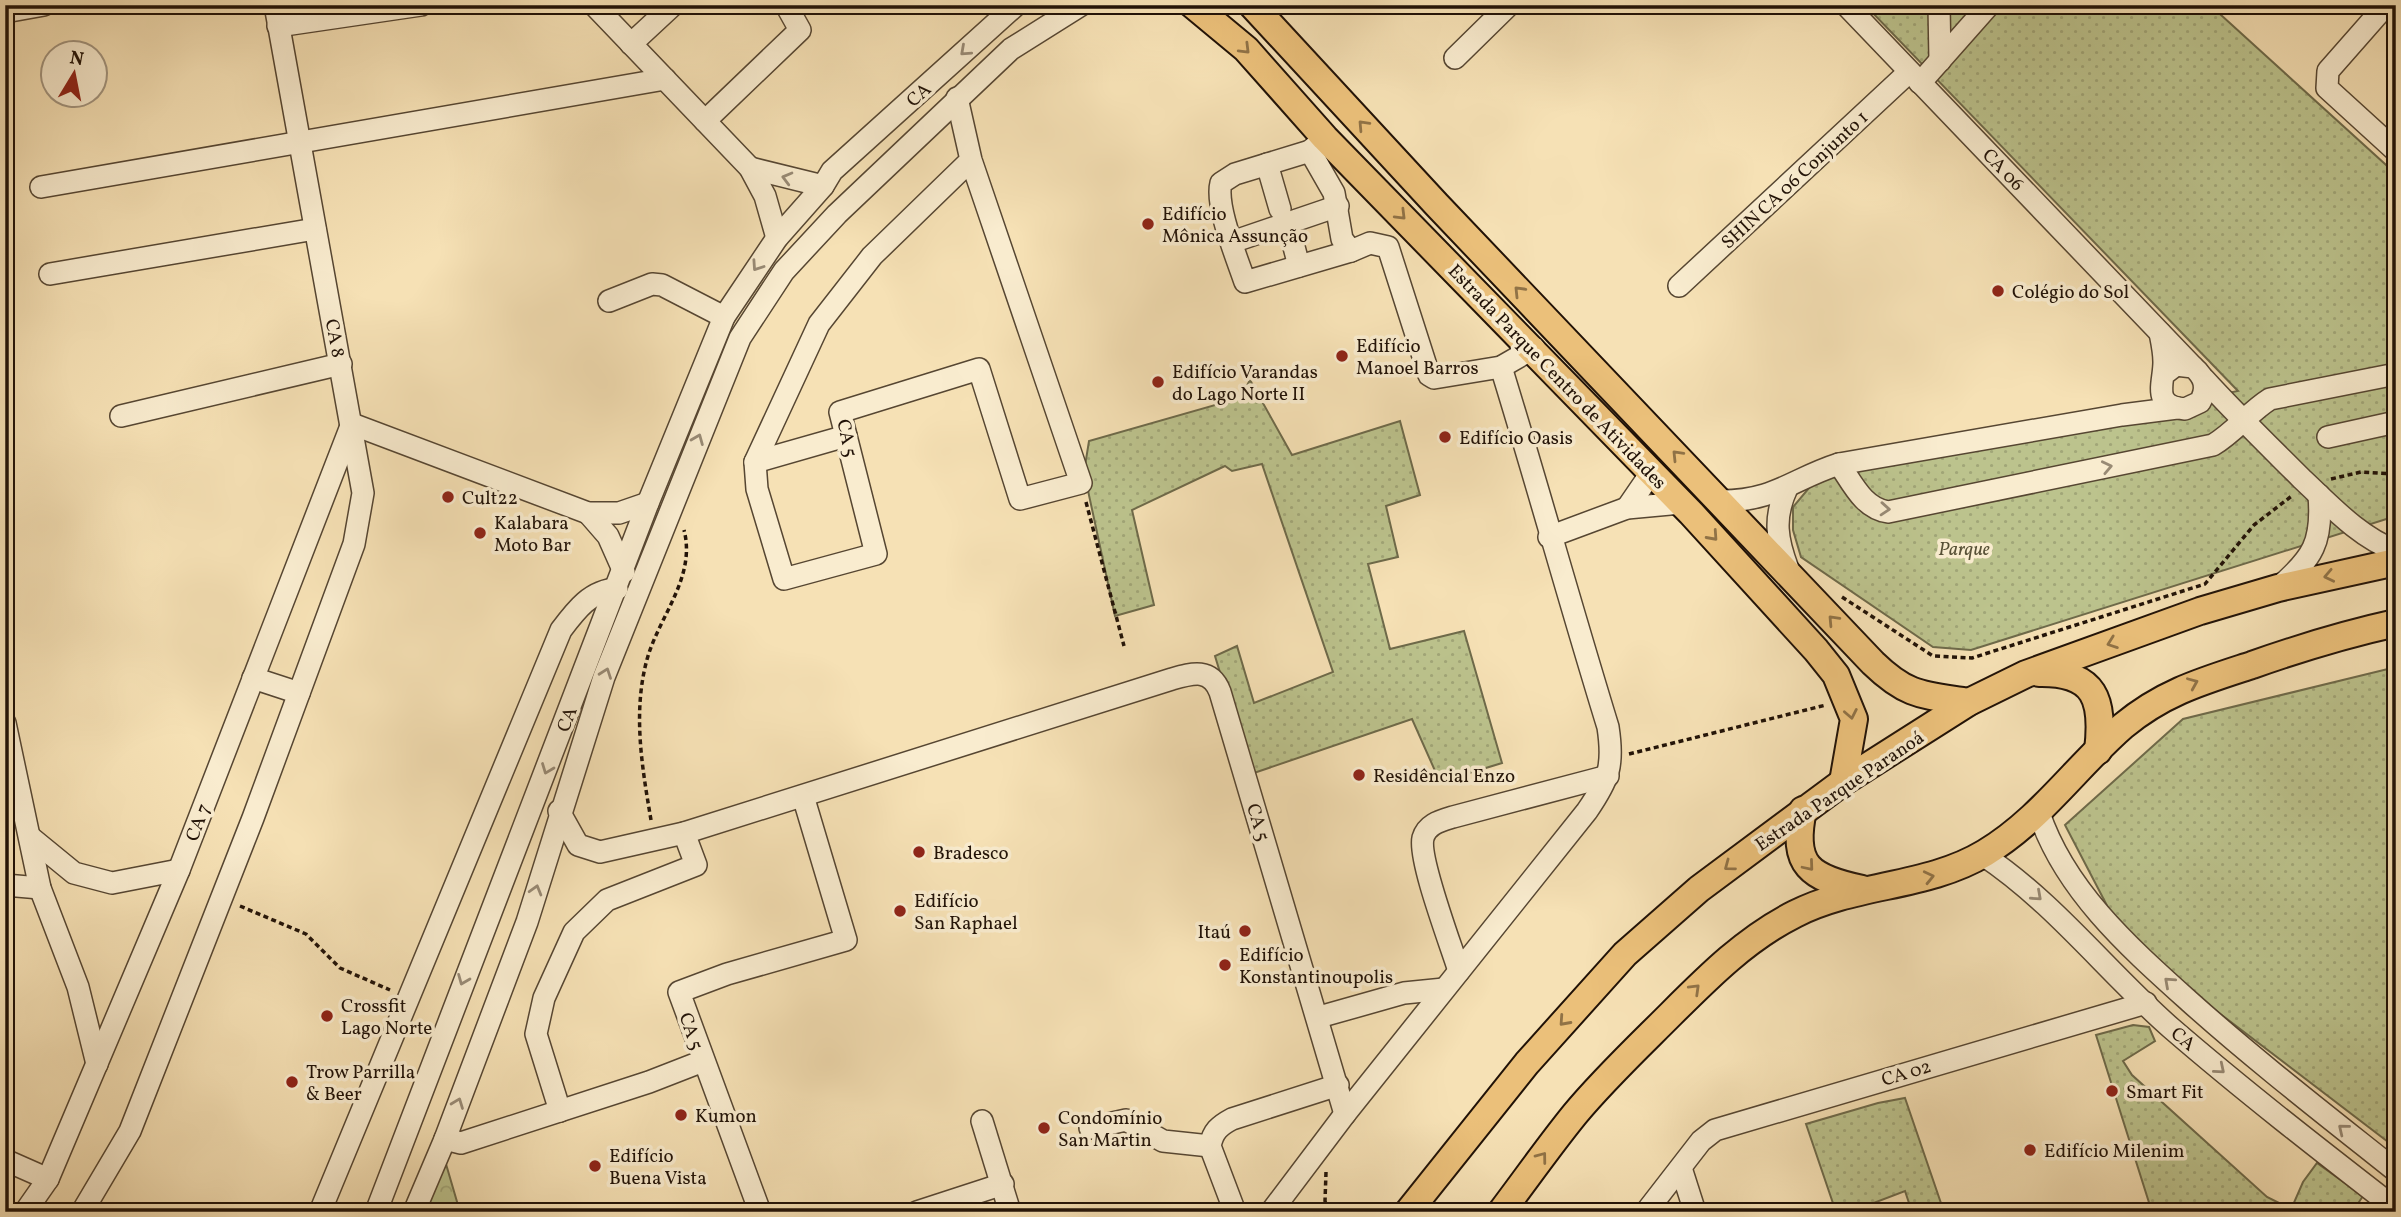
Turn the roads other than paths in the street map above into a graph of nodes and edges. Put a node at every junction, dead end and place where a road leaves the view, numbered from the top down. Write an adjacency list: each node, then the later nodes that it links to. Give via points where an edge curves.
1 (44, 5): 15 (street)
2 (421, 5): 16 (street)
3 (594, 5): 17 (street)
4 (673, 5): 17 (street)
5 (786, 5): 23 (street, via 800,30)
6 (1016, 5): 30 (street, CA, one-way to 30, via 832,171)
7 (1081, 5): 22 (street, via 1011,50)
8 (1193, 5): 25 (main road, Estrada Parque Centro de Atividades, one-way to 25, via 1246,49)
9 (1252, 5): 65 (main road, Estrada Parque Centro de Atividades, one-way to 9)
10 (1509, 5): 18 (street)
11 (1846, 5): 20 (street, CA 06)
12 (1938, 5): 19 (street)
13 (1989, 5): 19 (street, SHIN CA 06 Conjunto 1)
14 (2386, 5): 26 (street, via 2328,71 2327,88)
15 (5, 12)
16 (277, 16): 24 (street, CA 8)
17 (631, 44): 21 (street)
18 (1455, 58)
19 (1940, 61): 20 (street, SHIN CA 06 Conjunto 1)
20 (1914, 77): 40 (street, SHIN CA 06 Conjunto 1); 43 (street, CA 06)
21 (665, 79): 23 (street); 24 (street)
22 (957, 98): 27 (street); 61 (street, one-way to 22, via 740,338 784,271)
23 (705, 121): 29 (street)
24 (299, 143): 31 (street); 34 (street, CA 8)
25 (1317, 144): 28 (street); 32 (street); 44 (main road, Estrada Parque Centro de Atividades, one-way to 44)
26 (2396, 151)
27 (971, 160): 56 (street, CA 5, via 1081,483 1020,499 979,369 840,412); 59 (street, via 872,256 819,324)
28 (1267, 164): 33 (street); 36 (street, via 1221,183)
29 (750, 168): 30 (street, one-way to 29); 35 (street, via 765,196)
30 (824, 186): 35 (street, CA)
31 (41, 187)
32 (1338, 206): 33 (street); 37 (street, via 1342,239)
33 (1284, 216): 36 (street); 38 (street)
34 (315, 229): 39 (street); 45 (street, CA 8)
35 (777, 238): 42 (street, CA, one-way to 42)
36 (1233, 242): 38 (street, via 1245,282)
37 (1350, 251): 38 (street); 46 (street, via 1370,243 1388,247 1429,375 1434,378)
38 (1299, 266)
39 (50, 274)
40 (1679, 286)
41 (609, 301): 42 (street, via 662,285)
42 (724, 317): 58 (street, CA)
43 (2160, 333): 47 (street, CA 06); 49 (street)
44 (1534, 348): 46 (street); 62 (main road, Estrada Parque Centro de Atividades)
45 (341, 364): 52 (street); 55 (street, CA 8)
46 (1501, 367): 70 (street)
47 (2198, 373): 49 (street, via 2176,366); 50 (street, via 2205,387 2200,402); 53 (street, CA 06)
48 (2396, 374): 53 (street, via 2270,398)
49 (2162, 379): 50 (street, via 2164,399); 51 (street)
50 (2177, 408): 51 (street)
51 (2122, 415): 60 (street)
52 (121, 416)
53 (2242, 421): 60 (street, one-way to 53, via 1864,502 1874,510 1888,512 2213,445); 64 (street, CA 06)
54 (2396, 422): 57 (street)
55 (352, 424): 69 (street); 78 (street, CA 7); 79 (street, CA 8, via 363,493 354,544)
56 (846, 436): 59 (street); 59 (street, CA 5, via 876,554 784,579 757,489)
57 (2328, 437)
58 (666, 458): 61 (street); 66 (street, CA)
59 (755, 462)
60 (1839, 464): 63 (street)
61 (686, 468): 87 (street, one-way to 61, via 604,677)
62 (1651, 473): 67 (main road, Estrada Parque Centro de Atividades); 68 (street)
63 (1787, 488): 65 (street, via 1755,500); 73 (street, via 1779,508 1777,540)
64 (2313, 489): 71 (street, CA 06, via 2378,545); 75 (street, via 2321,523 2306,563)
65 (1721, 501): 73 (main road, Estrada Parque Centro de Atividades)
66 (648, 503): 69 (street, via 619,513); 74 (street, CA)
67 (1681, 503): 68 (street); 84 (main road, Estrada Parque Centro de Atividades, one-way to 84, via 1836,675 1854,719)
68 (1628, 508): 70 (street)
69 (588, 513): 74 (street, via 608,536)
70 (1549, 537): 83 (street, via 1608,727)
71 (2396, 551)
72 (2396, 562): 75 (main road, Estrada Parque Paranoá, one-way to 75)
73 (1789, 573): 80 (main road, Estrada Parque Centro de Atividades, one-way to 73, via 1912,693 1891,681)
74 (621, 580): 96 (street, CA, one-way to 96); 119 (street, via 581,603 561,629)
75 (2278, 588): 77 (main road, Estrada Parque Paranoá, one-way to 77)
76 (2396, 623): 82 (main road, one-way to 76, via 2145,709 2195,682 2333,637)
77 (2026, 674): 80 (main road, Estrada Parque Paranoá); 82 (main road, via 2077,677 2090,687 2099,703)
78 (253, 678): 79 (street); 92 (street, CA 7)
79 (299, 693): 118 (street, CA 8, via 130,1131)
80 (1969, 702): 84 (main road, Estrada Parque Paranoá)
81 (5, 723): 90 (street)
82 (2098, 751): 88 (main road)
83 (1611, 767): 98 (street, via 1587,811); 98 (street, via 1452,817 1426,830 1422,852)
84 (1843, 782): 86 (main road, Estrada Parque Paranoá)
85 (803, 796): 89 (street, CA 5); 101 (street, CA 5, via 1159,683 1192,674 1208,676 1220,692); 102 (street, CA 5, via 846,940 679,992)
86 (1803, 810): 95 (main road, one-way to 95, via 1799,848 1804,863 1829,882); 127 (main road, Estrada Parque Paranoá, one-way to 127, via 1625,954 1527,1063)
87 (559, 811): 89 (street, CA 5, via 578,845 600,852); 97 (street, one-way to 87)
88 (2039, 813): 91 (main road); 113 (street, CA, one-way to 88, via 2237,1044 2140,956 2092,906 2047,838)
89 (684, 833): 105 (street, via 696,865 607,900 574,932 544,998 536,1034)
90 (30, 837): 92 (street, via 74,873 112,883); 94 (street)
91 (1983, 855): 95 (main road, one-way to 91, via 1944,873); 100 (street, CA, one-way to 100, via 2060,917)
92 (179, 870): 103 (street, CA 7)
93 (5, 885): 94 (street)
94 (40, 888): 103 (street, via 78,987)
95 (1862, 889): 128 (main road, one-way to 95, via 1576,1114 1735,952 1797,912)
96 (492, 907): 97 (street); 120 (street, CA, one-way to 120)
97 (527, 922): 109 (street, one-way to 97)
98 (1459, 971): 99 (street)
99 (1444, 989): 101 (street, via 1404,993); 106 (street)
100 (2146, 1003): 112 (street, CA 02, via 1715,1130); 116 (street, CA, one-way to 116)
101 (1319, 1017): 104 (street, CA 5)
102 (703, 1061): 105 (street, CA 5); 122 (street, CA 5)
103 (97, 1064): 114 (street, CA 7)
104 (1338, 1085): 106 (street, CA 5); 110 (street, via 1232,1119 1219,1126)
105 (559, 1111): 109 (street, CA 5, via 461,1143)
106 (1345, 1114): 126 (street)
107 (982, 1121): 115 (street)
108 (1090, 1128): 110 (street, via 1126,1120 1163,1141)
109 (445, 1139): 121 (street)
110 (1210, 1146): 125 (street)
111 (5, 1160): 114 (street)
112 (1681, 1168): 129 (street, CA 02); 130 (street)
113 (2396, 1171)
114 (48, 1179): 117 (street, CA 7)
115 (1003, 1184): 123 (street); 124 (street)
116 (2387, 1209)
117 (24, 1212)
118 (82, 1212)
119 (320, 1212)
120 (376, 1212)
121 (414, 1212)
122 (760, 1212)
123 (918, 1212)
124 (1010, 1212)
125 (1235, 1212)
126 (1271, 1212)
127 (1408, 1212)
128 (1501, 1212)
129 (1646, 1212)
130 (1695, 1212)

